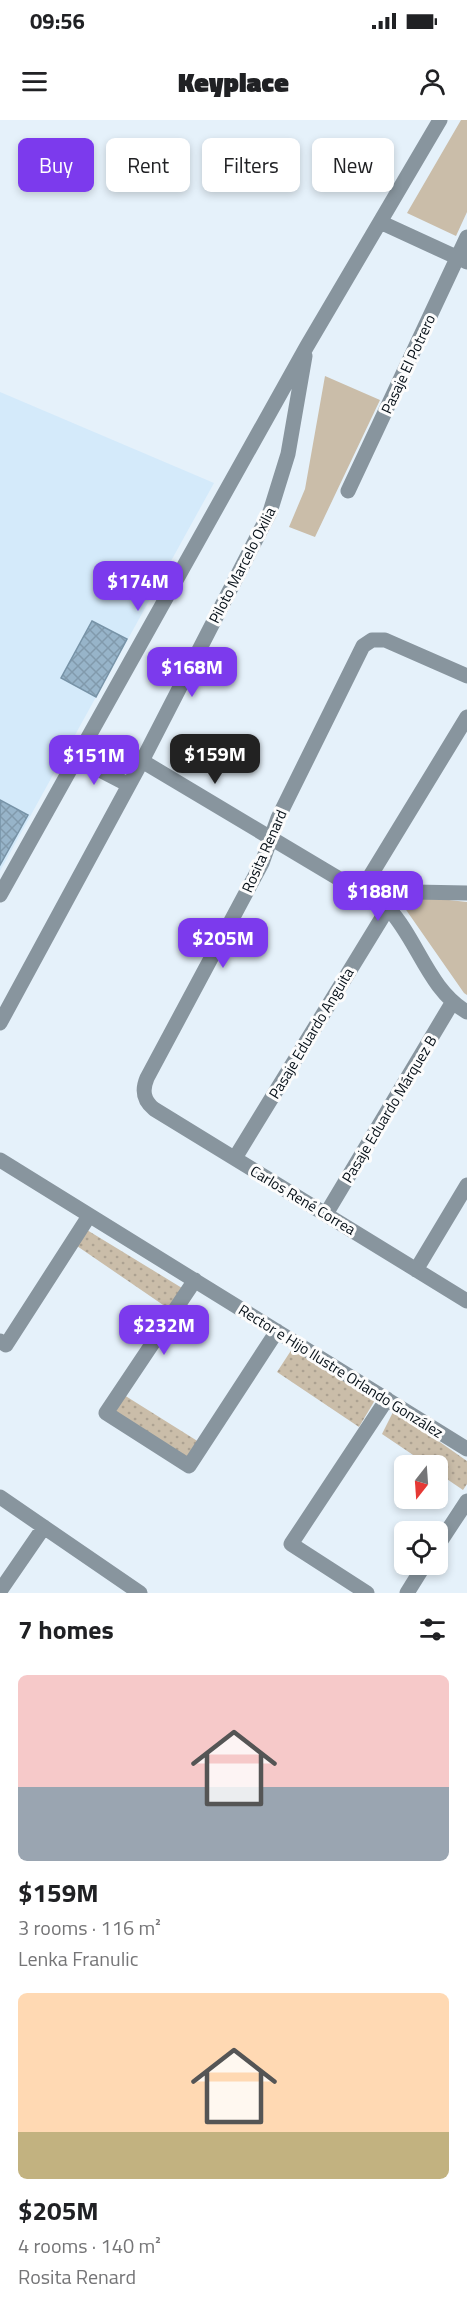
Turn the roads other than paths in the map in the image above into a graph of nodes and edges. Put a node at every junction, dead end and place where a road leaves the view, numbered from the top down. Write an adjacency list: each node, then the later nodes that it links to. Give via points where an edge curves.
1 (440, 120): 2 (street, Piloto Marcelo Oxilia)
2 (380, 222): 4 (street); 5 (street, Piloto Marcelo Oxilia)
3 (467, 237): 4 (street, Pasaje El Potrero)
4 (462, 260): 6 (street, Pasaje El Potrero)
5 (307, 346): 9 (street, Piloto Marcelo Oxilia); 10 (street, Piloto Marcelo Oxilia, via 288,454 270,512)
6 (348, 491)
7 (467, 676): 12 (street, Rosita Renard, via 391,642 372,640 359,651)
8 (467, 717): 13 (street)
9 (75, 757): 11 (street); 15 (street, Piloto Marcelo Oxilia)
10 (142, 761): 11 (street, Piloto Marcelo Oxilia); 12 (street)
11 (129, 785): 19 (street, Piloto Marcelo Oxilia)
12 (271, 839): 13 (street); 20 (street, Rosita Renard, via 262,863 147,1078)
13 (361, 891): 14 (street); 16 (street)
14 (467, 892)
15 (0, 895)
16 (388, 908): 17 (street); 21 (street, Pasaje Eduardo Anguita)
17 (452, 1003): 18 (street); 24 (street, Pasaje Eduardo Márquez B)
18 (467, 1012)
19 (0, 1023)
20 (144, 1096): 21 (street, Carlos René Correa, via 154,1109)
21 (235, 1158): 24 (street, Carlos René Correa)
22 (0, 1160): 25 (street, Rector e Hijo Ilustre Orlando González)
23 (467, 1185): 26 (street)
24 (326, 1214): 26 (street, Carlos René Correa)
25 (89, 1216): 27 (street, Rector e Hijo Ilustre Orlando González); 30 (street)
26 (416, 1270): 28 (street, Carlos René Correa)
27 (195, 1281): 29 (street, Rector e Hijo Ilustre Orlando González); 29 (street, via 106,1413 189,1466)
28 (467, 1301)
29 (277, 1331): 31 (street, Rector e Hijo Ilustre Orlando González)
30 (3, 1343)
31 (387, 1399): 32 (street, Rector e Hijo Ilustre Orlando González); 40 (street, via 291,1544)
32 (467, 1449)
33 (0, 1497): 35 (street)
34 (467, 1500): 36 (street)
35 (44, 1527): 38 (street); 39 (street)
36 (448, 1529)
37 (418, 1575): 41 (street)
38 (0, 1591)
39 (140, 1593)
40 (367, 1593)
41 (407, 1593)

